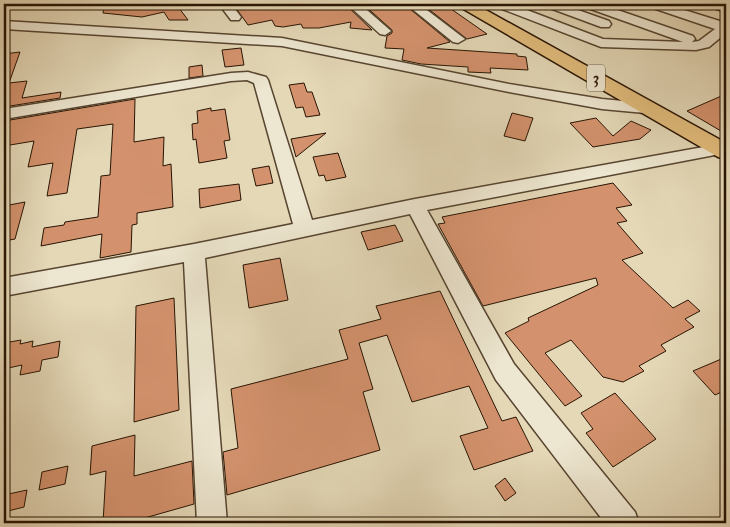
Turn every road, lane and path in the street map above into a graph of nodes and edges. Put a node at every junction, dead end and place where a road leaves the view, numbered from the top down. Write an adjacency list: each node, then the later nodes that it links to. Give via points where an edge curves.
1 (225, 4): 15 (street)
2 (354, 4): 20 (street)
3 (412, 4): 23 (street)
4 (465, 4): 25 (main road, 3)
5 (501, 4): 12 (street)
6 (551, 4): 9 (street)
7 (677, 4): 14 (street, via 688,8)
8 (657, 5): 14 (street); 19 (street)
9 (583, 6): 16 (street); 19 (street); 19 (street); 24 (street)
10 (706, 6): 11 (street); 13 (street); 18 (street, via 700,12 718,19)
11 (726, 8)
12 (526, 14): 16 (street); 19 (street, via 537,25 583,43)
13 (726, 15)
14 (689, 16): 18 (street); 19 (street, via 685,22 664,16)
15 (235, 17)
16 (546, 21): 22 (street)
17 (4, 25): 25 (street, via 282,42 509,88)
18 (720, 26): 21 (street, via 707,31 693,25); 24 (street)
19 (625, 28): 21 (street); 22 (street); 22 (street, via 603,34 588,28); 24 (street)
20 (385, 31)
21 (683, 32): 24 (street)
22 (577, 34)
23 (458, 39)
24 (705, 43)
25 (645, 108): 27 (main road, 3)
26 (4, 114): 29 (street, via 230,77 248,76 261,80)
27 (723, 151): 28 (street)
28 (415, 206): 29 (street); 33 (street, via 505,372)
29 (304, 228): 30 (street)
30 (194, 252): 31 (street); 32 (street)
31 (4, 287)
32 (212, 523)
33 (624, 523)

